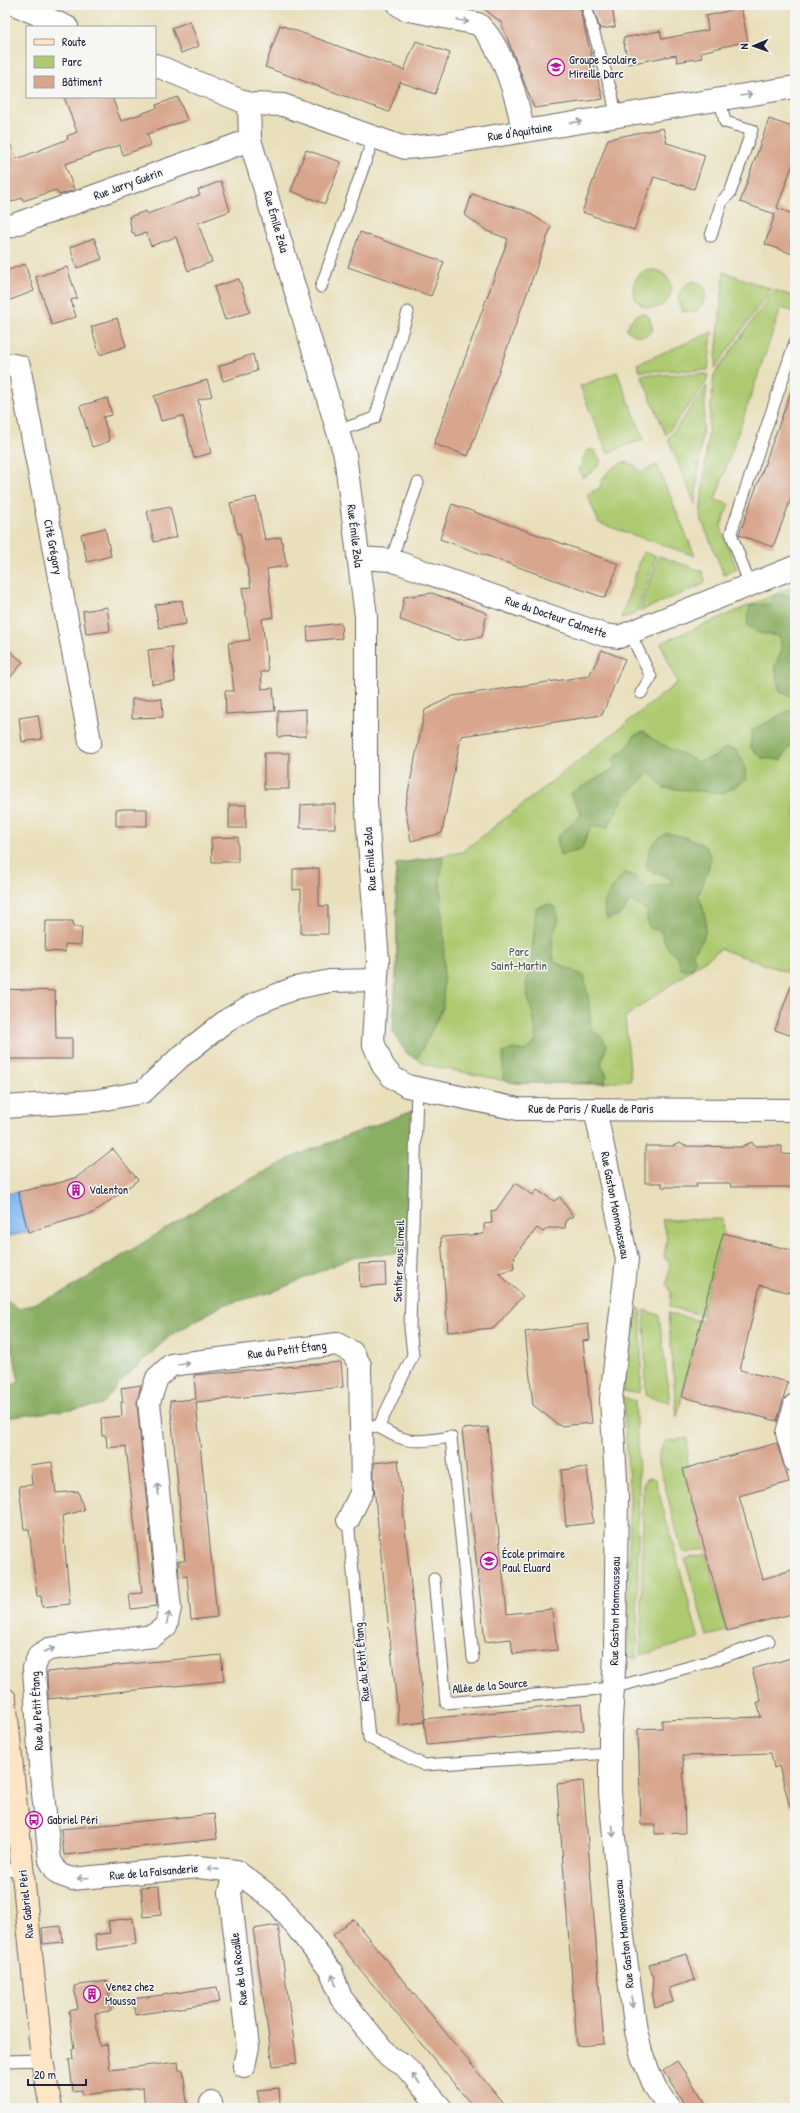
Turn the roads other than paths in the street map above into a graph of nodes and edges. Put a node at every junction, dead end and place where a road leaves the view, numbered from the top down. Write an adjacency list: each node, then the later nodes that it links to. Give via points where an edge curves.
1 (16, 5): 4 (street)
2 (399, 5): 10 (street, one-way to 10, via 405,9 478,24 486,31 494,42 519,104)
3 (588, 13): 9 (lane)
4 (65, 26)
5 (156, 65): 8 (street)
6 (795, 87): 7 (street, Rue d'Aquitaine, one-way to 6)
7 (720, 99): 9 (street, Rue d'Aquitaine); 14 (lane, via 725,122 752,130 730,193 722,201)
8 (249, 104): 11 (street, Rue d'Aquitaine, via 283,105); 12 (street, Rue Émile Zola)
9 (616, 116): 10 (street, Rue d'Aquitaine, one-way to 9)
10 (524, 131): 11 (street, Rue d'Aquitaine, via 405,148)
11 (374, 137): 15 (lane)
12 (250, 140): 13 (street, Rue Jarry Guérin); 19 (street, Rue Émile Zola)
13 (5, 228)
14 (711, 236)
15 (321, 287)
16 (408, 312): 19 (lane, via 375,418)
17 (795, 342): 24 (lane, via 731,533)
18 (5, 364): 27 (street, Cité Grégory, via 19,366)
19 (337, 431): 21 (street, Rue Émile Zola, via 345,455)
20 (418, 483): 22 (lane)
21 (358, 558): 22 (street, Rue du Docteur Calmette); 28 (street, Rue Émile Zola, via 366,616 366,803 378,961)
22 (391, 560): 25 (street, Rue du Docteur Calmette, via 604,635 618,637)
23 (795, 566): 24 (street, Rue du Docteur Calmette)
24 (750, 586): 25 (street, Rue du Docteur Calmette)
25 (630, 633): 26 (lane, via 651,677)
26 (641, 693)
27 (90, 741)
28 (377, 980): 29 (street, Rue Émile Zola, via 373,1042 383,1066); 31 (street, via 330,982 295,988 252,1005 227,1020 179,1058 143,1092 94,1101)
29 (392, 1077): 30 (street, Rue de Paris / Ruelle de Paris)
30 (417, 1089): 32 (street, Rue de Paris / Ruelle de Paris, via 518,1109); 35 (lane, Sentier sous Limeil, via 410,1328 413,1355)
31 (5, 1107)
32 (595, 1108): 33 (street, Rue de Paris / Ruelle de Paris); 41 (street, Rue Gaston Monmousseau, via 627,1259 611,1399 617,1496)
33 (795, 1110)
34 (795, 1405): 36 (street, via 787,1433)
35 (370, 1426): 37 (street, Rue du Petit Étang, via 362,1491); 40 (lane, via 401,1438 424,1441 451,1437); 44 (street, Rue du Petit Étang, one-way to 35, via 34,1668 39,1655 49,1649 153,1636 166,1626 170,1608 149,1402 157,1378 170,1365 337,1344 352,1352 360,1365)
36 (795, 1461)
37 (348, 1520): 43 (lane, Rue du Petit Étang, via 369,1738 424,1765)
38 (434, 1579): 41 (lane, Allée de la Source, via 446,1703)
39 (769, 1641): 41 (lane, via 711,1661)
40 (473, 1658)
41 (612, 1688): 43 (street, Rue Gaston Monmousseau)
42 (5, 1698): 45 (street, Rue Gabriel Péri)
43 (610, 1753): 53 (street, Rue Gaston Monmousseau, one-way to 53, via 610,1792 623,1937 636,2031 642,2056 655,2087)
44 (40, 1765): 45 (street, Rue du Petit Étang); 47 (street, Rue de la Faisanderie, one-way to 44, via 198,1867 72,1879 58,1874 50,1860)
45 (8, 1769): 46 (street, Rue Gabriel Péri)
46 (14, 1869): 48 (street, Rue Gabriel Péri)
47 (236, 1872): 50 (street, Rue de la Rocaille, via 230,1892 248,2046); 52 (street, Rue de la Faisanderie, one-way to 47, via 404,2066 389,2057 340,1998 331,1971 277,1902)
48 (42, 2060): 49 (lane); 51 (street, Rue Gabriel Péri)
49 (5, 2061)
50 (244, 2066)
51 (51, 2108)
52 (441, 2108)
53 (670, 2108)

